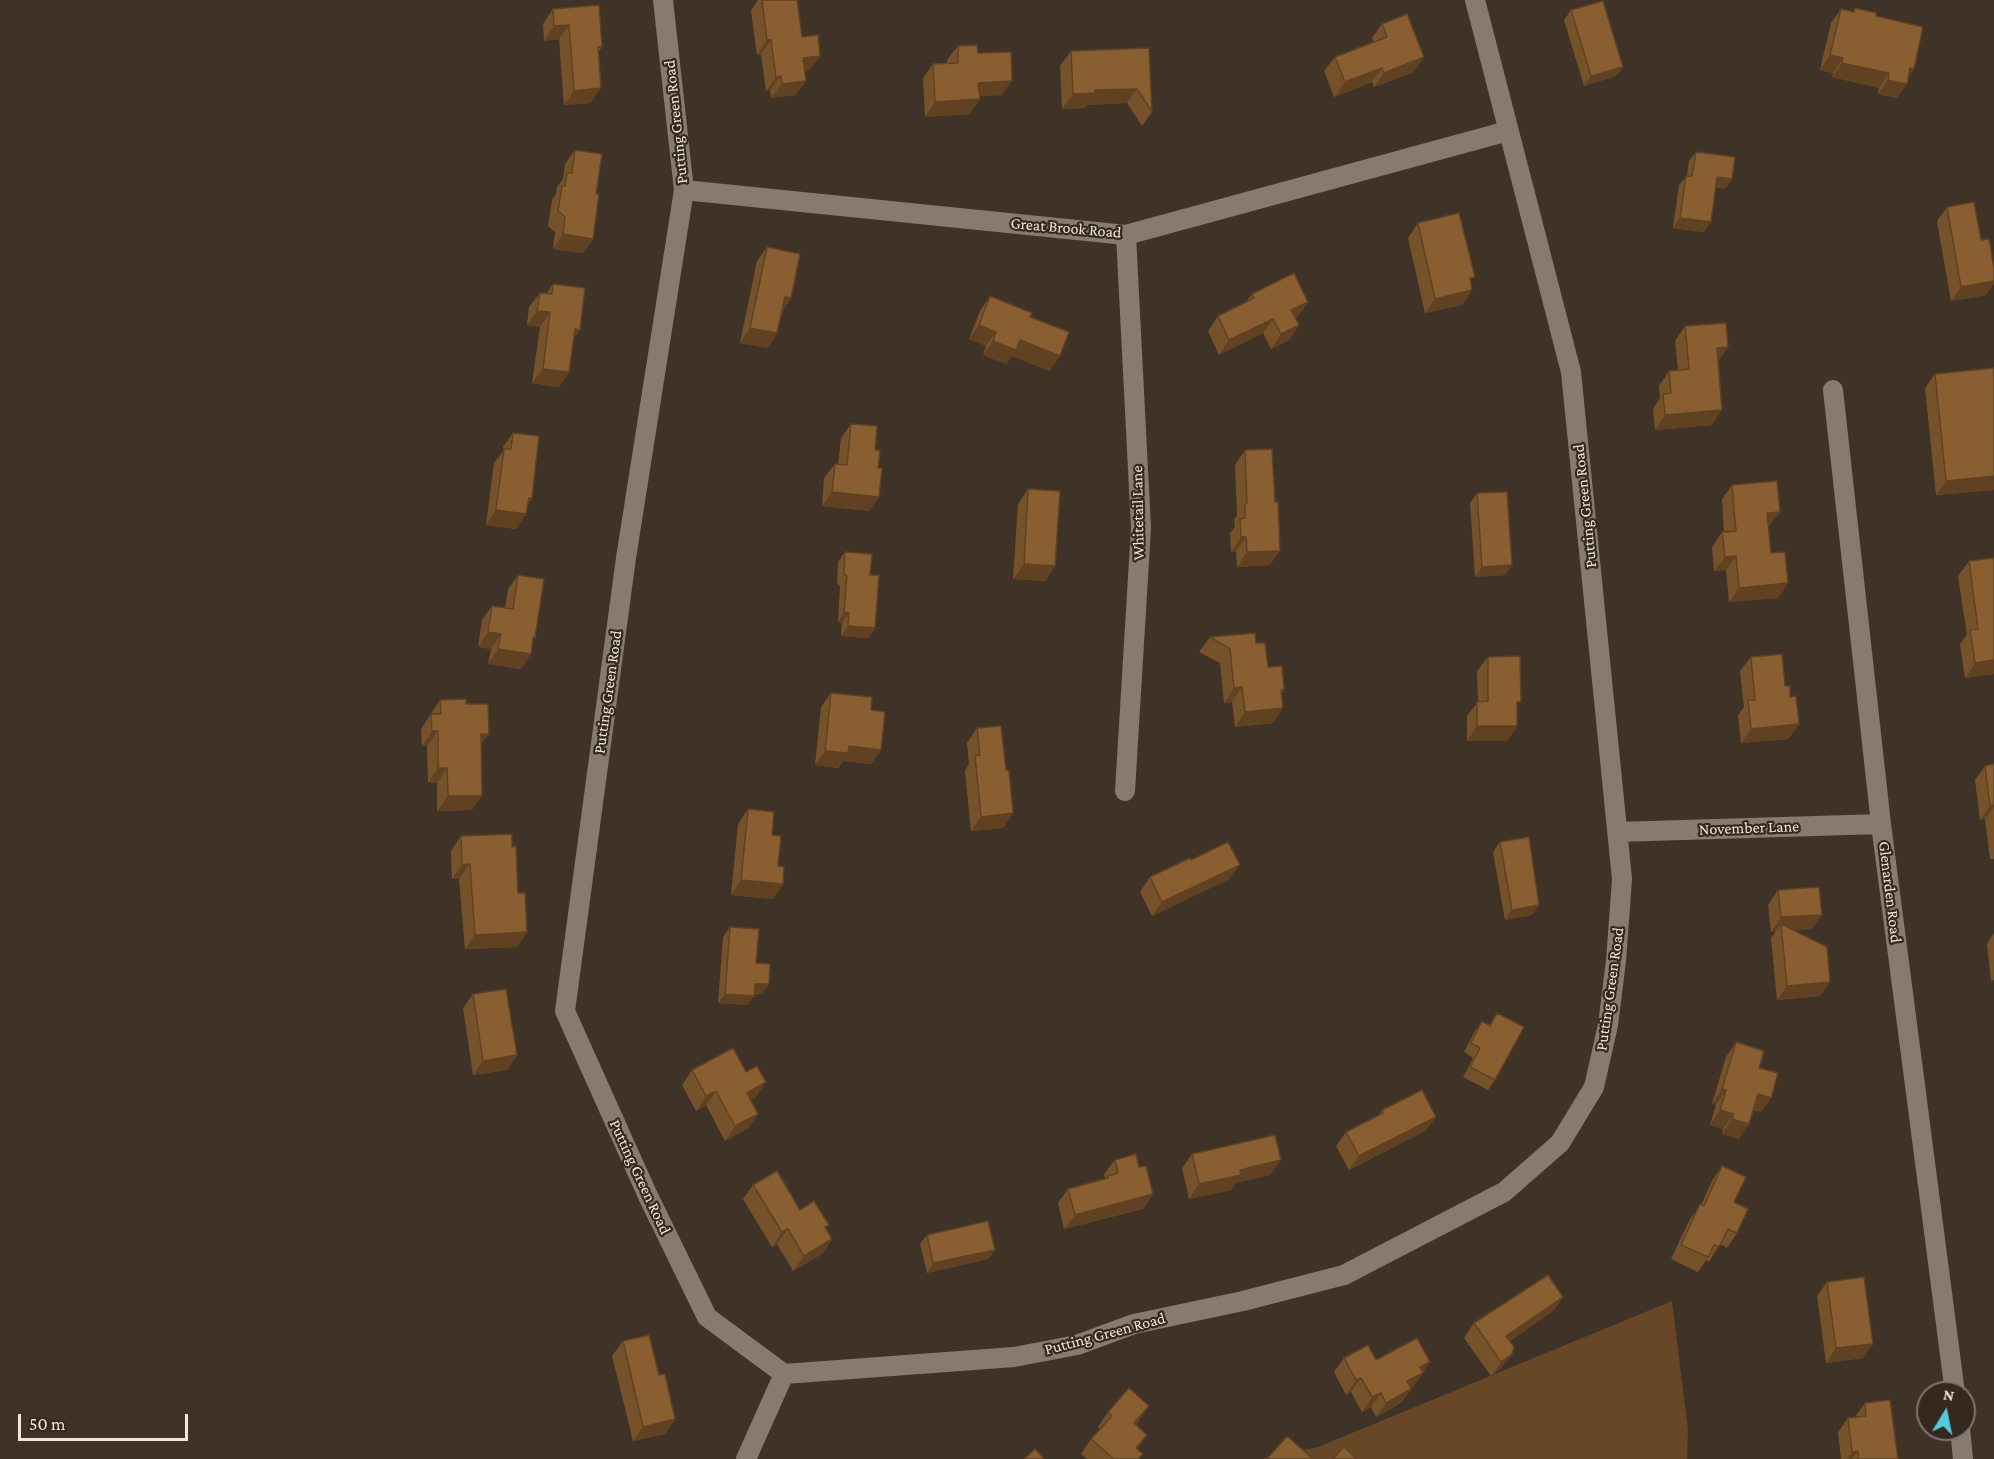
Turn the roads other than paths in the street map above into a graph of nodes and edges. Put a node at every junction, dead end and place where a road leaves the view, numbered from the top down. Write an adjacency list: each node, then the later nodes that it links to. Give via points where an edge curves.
1 (663, 0): 4 (street, Putting Green Road)
2 (1475, 0): 3 (street, Putting Green Road)
3 (1508, 131): 5 (street, Great Brook Road); 9 (street, Putting Green Road, via 1571,372)
4 (684, 190): 5 (street, Great Brook Road); 10 (street, Putting Green Road, via 627,558 565,1011 707,1317)
5 (1126, 235): 7 (street, Whitetail Lane, via 1141,528)
6 (1833, 390): 8 (street, Glenarden Road)
7 (1125, 791)
8 (1881, 824): 9 (street, November Lane); 11 (street, Glenarden Road)
9 (1617, 832): 10 (street, Putting Green Road, via 1622,879 1616,961 1608,1025 1594,1087 1560,1143 1504,1192 1344,1275 1134,1324 1077,1345 1014,1358)
10 (784, 1374): 13 (street)
11 (1953, 1381)
12 (1962, 1441): 14 (street)
13 (746, 1459)
14 (1964, 1459)

